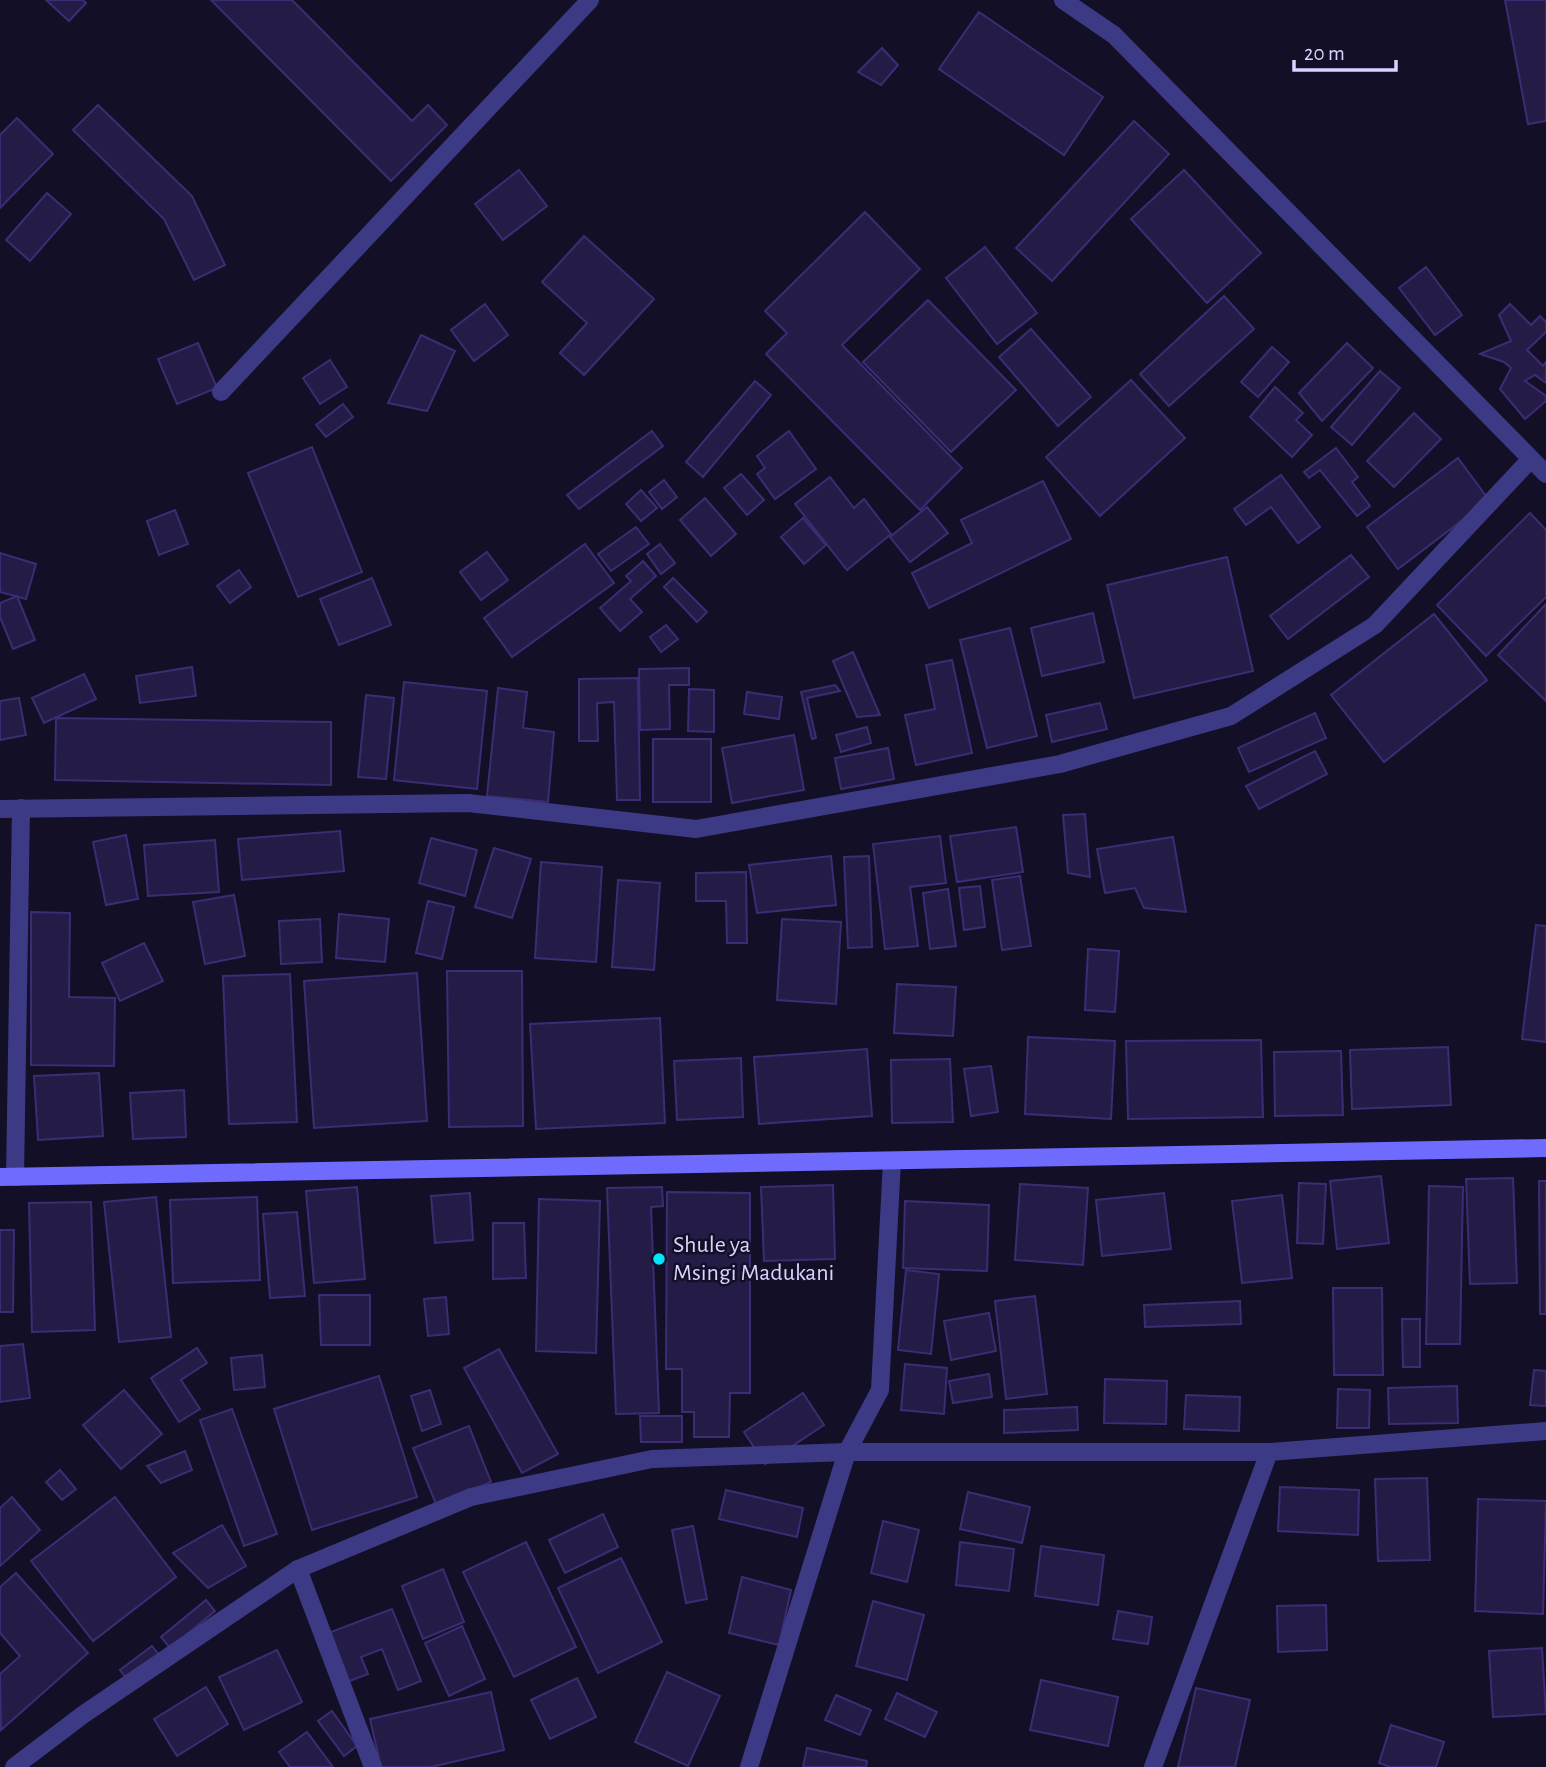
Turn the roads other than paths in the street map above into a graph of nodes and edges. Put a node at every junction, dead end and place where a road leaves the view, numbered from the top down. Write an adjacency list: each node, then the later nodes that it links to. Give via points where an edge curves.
1 (590, 0): 3 (street)
2 (1063, 0): 4 (street, via 1114,35)
3 (221, 392)
4 (1530, 460): 5 (street); 7 (street, via 1376,625 1231,716 1060,764 696,829 468,803)
5 (1546, 474)
6 (0, 808): 7 (street)
7 (21, 808): 10 (street)
8 (1546, 1148): 9 (main road)
9 (892, 1161): 10 (main road); 12 (street, via 880,1390)
10 (7, 1177)
11 (1546, 1430): 13 (street)
12 (846, 1452): 13 (street); 14 (street, via 652,1459 484,1494); 17 (street)
13 (1269, 1452): 18 (street)
14 (298, 1569): 15 (street); 16 (street)
15 (14, 1767)
16 (373, 1767)
17 (749, 1767)
18 (1153, 1767)

